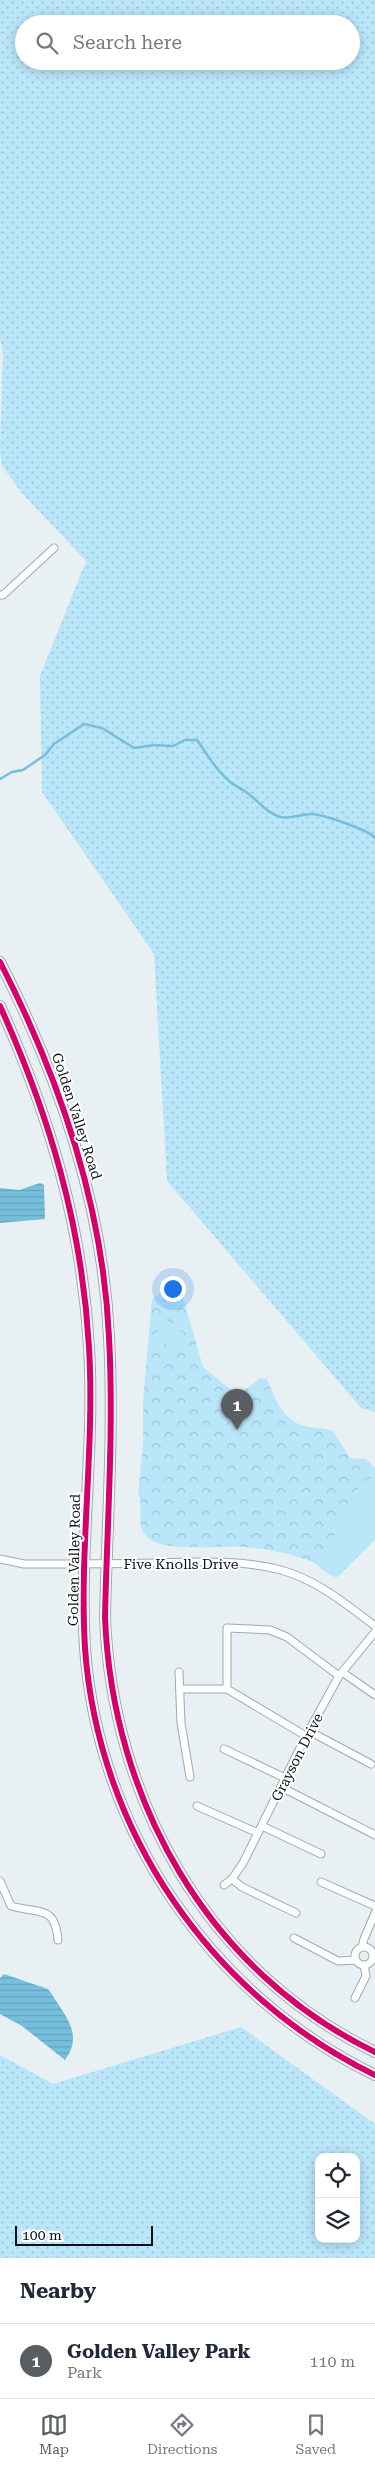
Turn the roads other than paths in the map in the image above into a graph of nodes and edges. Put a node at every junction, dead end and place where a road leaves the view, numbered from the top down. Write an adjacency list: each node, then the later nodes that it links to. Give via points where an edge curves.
1 (54, 548): 2 (street)
2 (0, 595)
3 (0, 962): 7 (main road, Golden Valley Road, via 26,1012 52,1075 76,1145 96,1226 109,1336 111,1414)
4 (0, 1006): 6 (main road, Golden Valley Road, via 26,1063 53,1141 80,1261 90,1394)
5 (0, 1559): 6 (street, Five Knolls Drive, via 24,1564)
6 (86, 1564): 7 (street, Five Knolls Drive); 40 (main road, Golden Valley Road, via 85,1646 94,1714 114,1787 143,1853 190,1926 249,1990 317,2043)
7 (106, 1564): 8 (street, Five Knolls Drive, via 228,1562 282,1570 336,1596); 39 (main road, Golden Valley Road, via 106,1648 114,1706 137,1788 170,1857 217,1926 246,1958 313,2015)
8 (375, 1626)
9 (375, 1632): 11 (street, Grayson Drive)
10 (179, 1672): 12 (street)
11 (340, 1674): 13 (street, via 287,1637 270,1630 227,1628); 14 (street); 15 (street, Grayson Drive)
12 (181, 1689): 13 (street); 18 (street, via 182,1733)
13 (227, 1689): 15 (street)
14 (375, 1695)
15 (308, 1733): 17 (street); 19 (street, Grayson Drive)
16 (224, 1749): 19 (street)
17 (371, 1764)
18 (190, 1777)
19 (286, 1778): 20 (street, Grayson Drive)
20 (281, 1787): 22 (street, Grayson Drive); 23 (street)
21 (197, 1806): 22 (street)
22 (260, 1830): 24 (street); 25 (street, Grayson Drive)
23 (375, 1835)
24 (321, 1854)
25 (232, 1879): 28 (street, Grayson Drive); 30 (street, via 242,1887)
26 (0, 1880): 33 (street, via 11,1906 50,1914 57,1922)
27 (321, 1882): 29 (street)
28 (224, 1885)
29 (375, 1906)
30 (296, 1912)
31 (375, 1913): 34 (street)
32 (294, 1938): 36 (street, via 338,1961)
33 (58, 1940)
34 (362, 1947): 35 (street); 36 (street, via 356,1951)
35 (374, 1954): 37 (street, via 371,1962)
36 (356, 1960): 37 (street)
37 (364, 1965): 38 (street, via 366,1976)
38 (355, 1998)
39 (375, 2052)
40 (375, 2075)

